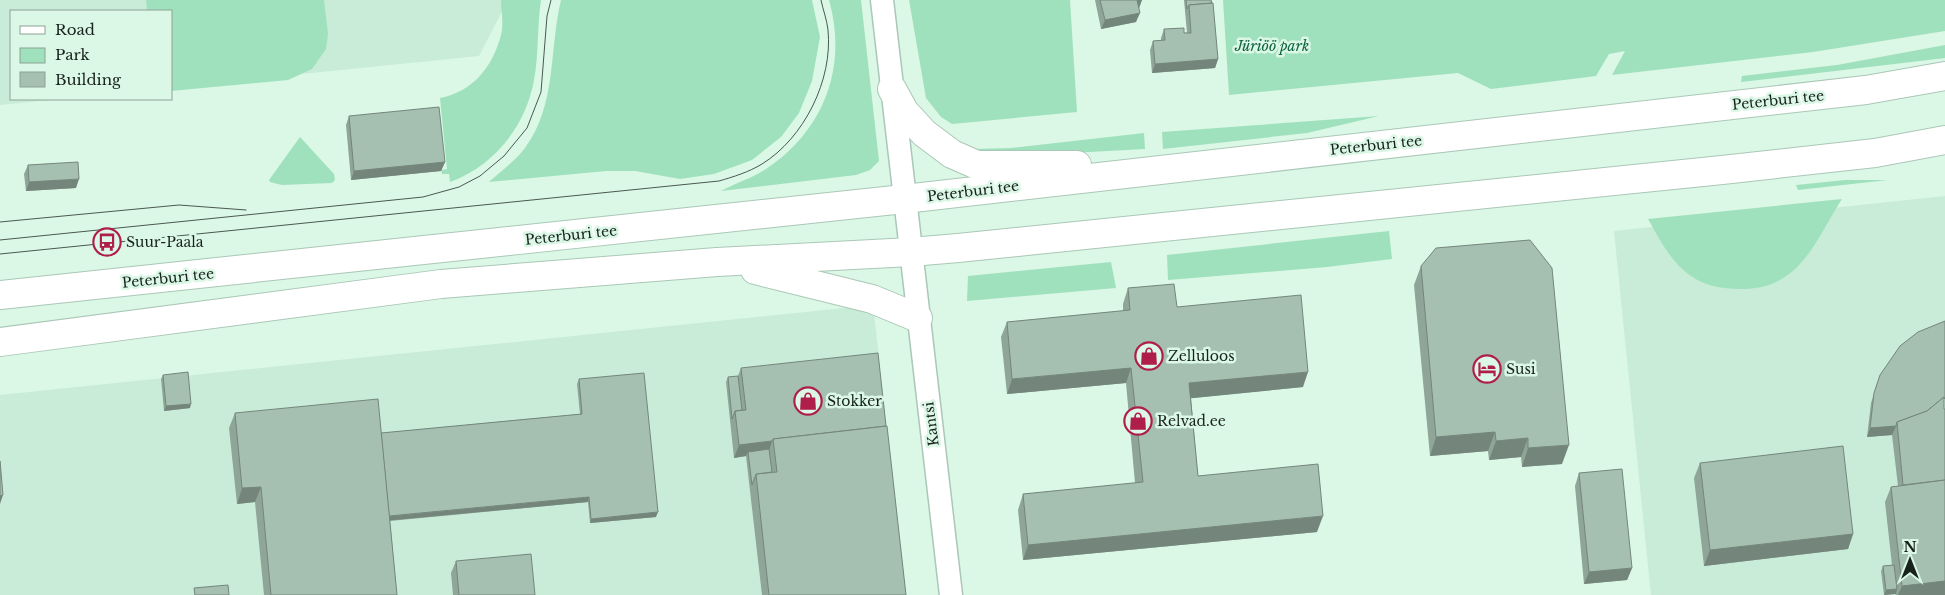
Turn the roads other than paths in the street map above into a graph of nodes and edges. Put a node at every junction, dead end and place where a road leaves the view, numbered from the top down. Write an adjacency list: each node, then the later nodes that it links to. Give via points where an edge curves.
1 (882, 0): 3 (street, Kantsi)
2 (1945, 76): 5 (highway, Peterburi tee, via 1866,90)
3 (892, 89): 5 (highway, via 904,111 924,133 952,154 977,165 1050,163); 6 (street, Kantsi)
4 (1945, 140): 7 (highway, via 1876,153 1722,170)
5 (1158, 170): 6 (highway, Peterburi tee)
6 (904, 198): 7 (street, Kantsi); 9 (highway, Peterburi tee)
7 (911, 252): 8 (highway); 10 (street, Kantsi)
8 (717, 262): 10 (highway, via 872,299); 11 (highway, via 441,284)
9 (0, 295)
10 (918, 318): 12 (street, Kantsi)
11 (0, 342)
12 (952, 595)

